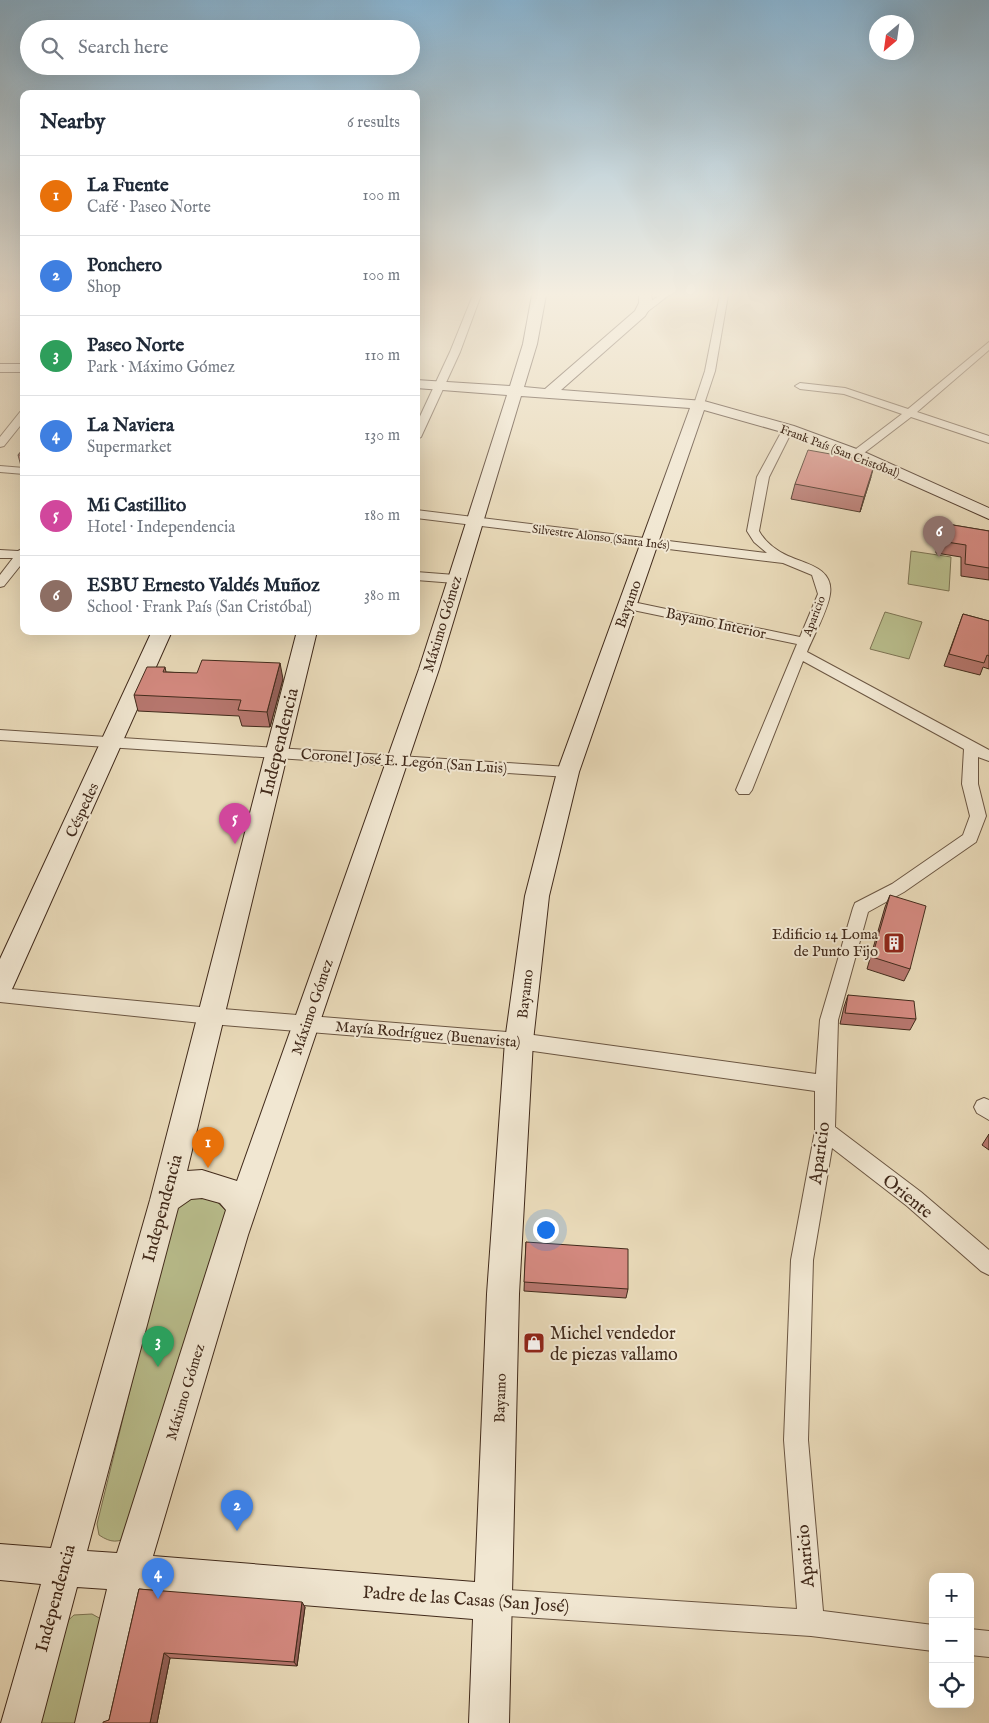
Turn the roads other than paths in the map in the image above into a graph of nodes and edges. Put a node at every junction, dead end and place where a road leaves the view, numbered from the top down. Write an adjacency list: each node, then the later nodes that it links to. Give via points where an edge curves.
1 (445, 375): 7 (street)
2 (519, 375): 9 (street, Máximo Gómez)
3 (569, 375): 10 (street)
4 (709, 375): 11 (street, Bayamo)
5 (954, 375): 12 (street)
6 (420, 384): 7 (street, Frank País (San Cristóbal))
7 (440, 386): 9 (street, Frank País (San Cristóbal)); 14 (street)
8 (800, 386): 12 (street, via 845,391)
9 (514, 391): 10 (street, Frank País (San Cristóbal)); 23 (street, Máximo Gómez)
10 (549, 393): 11 (street, Frank País (San Cristóbal))
11 (699, 404): 15 (street, Frank País (San Cristóbal)); 24 (street, Bayamo)
12 (910, 413): 16 (street); 18 (street)
13 (20, 419): 17 (street)
14 (420, 428)
15 (788, 429): 18 (street, Frank País (San Cristóbal)); 28 (street, Aparicio, via 763,477 753,531 756,538)
16 (989, 440)
17 (0, 444)
18 (856, 454): 22 (street, Frank País (San Cristóbal))
19 (0, 469): 20 (street)
20 (20, 471)
21 (420, 514): 23 (street, Silvestre Alonso (Santa Inés))
22 (989, 514)
23 (474, 520): 24 (street, Silvestre Alonso (Santa Inés)); 30 (street, Máximo Gómez)
24 (650, 543): 28 (street, Silvestre Alonso (Santa Inés)); 32 (street, Bayamo)
25 (0, 554): 26 (street)
26 (20, 554)
27 (20, 558): 31 (street)
28 (786, 559): 35 (street, Aparicio, via 805,565 818,573 824,582 824,594)
29 (420, 576): 30 (street)
30 (455, 579): 41 (street, Máximo Gómez)
31 (0, 583)
32 (628, 605): 35 (street, Bayamo Interior); 42 (street, Bayamo)
33 (160, 635): 37 (street, Céspedes)
34 (306, 635): 39 (street, Independencia)
35 (802, 648): 38 (street, Aparicio); 43 (street)
36 (0, 735): 37 (street, Coronel José E. Legón (San Luis))
37 (114, 742): 39 (street, Coronel José E. Legón (San Luis)); 45 (street, Céspedes)
38 (971, 748): 40 (street, Aparicio); 44 (street, Aparicio, via 970,784)
39 (277, 752): 41 (street, Coronel José E. Legón (San Luis)); 47 (street, Independencia)
40 (989, 756)
41 (398, 760): 42 (street, Coronel José E. Legón (San Luis)); 48 (street, Máximo Gómez)
42 (568, 772): 49 (street, Bayamo, via 537,896)
43 (744, 790)
44 (984, 819): 50 (street, Aparicio, via 970,838 898,888 861,908 829,1020)
45 (0, 987)
46 (0, 996): 47 (street, Mayía Rodríguez (Buenavista))
47 (211, 1016): 48 (street, Mayía Rodríguez (Buenavista)); 52 (street, Independencia)
48 (306, 1023): 49 (street, Mayía Rodríguez (Buenavista)); 53 (street, Máximo Gómez)
49 (519, 1041): 50 (street, Mayía Rodríguez (Buenavista)); 58 (street, Bayamo, via 503,1294)
50 (824, 1084): 51 (street, Aparicio)
51 (825, 1131): 54 (street, Oriente, via 914,1199); 59 (street, Aparicio, via 802,1260 796,1440)
52 (165, 1200): 53 (street, via 186,1186 202,1184 229,1192); 56 (street, Independencia)
53 (243, 1206): 57 (street, Máximo Gómez)
54 (989, 1264)
55 (0, 1562): 56 (street, Padre de las Casas (San José))
56 (63, 1568): 57 (street, Padre de las Casas (San José)); 63 (street, Independencia)
57 (130, 1572): 58 (street, Padre de las Casas (San José)); 64 (street, Máximo Gómez)
58 (494, 1602): 59 (street, Padre de las Casas (San José)); 65 (street, Bayamo)
59 (811, 1623): 60 (street, Padre de las Casas (San José))
60 (929, 1638)
61 (974, 1642): 62 (street)
62 (989, 1644)
63 (21, 1723)
64 (95, 1723)
65 (489, 1723)

